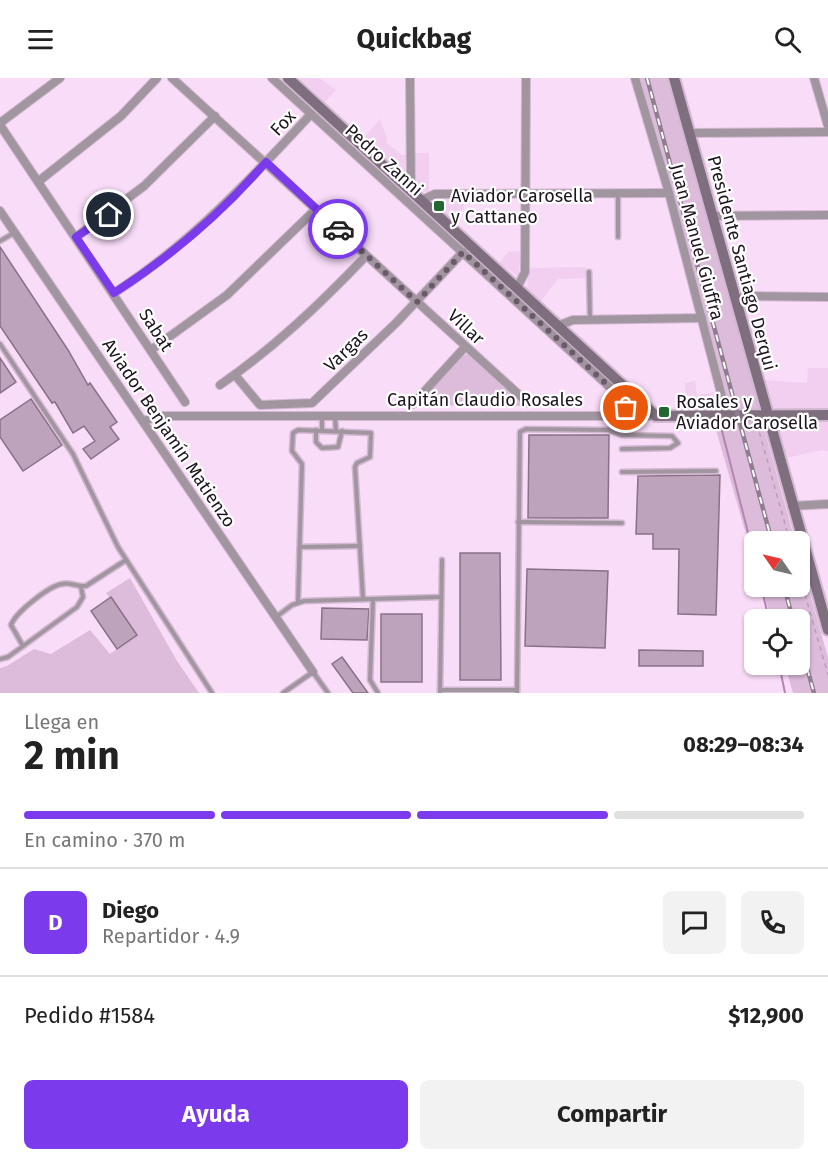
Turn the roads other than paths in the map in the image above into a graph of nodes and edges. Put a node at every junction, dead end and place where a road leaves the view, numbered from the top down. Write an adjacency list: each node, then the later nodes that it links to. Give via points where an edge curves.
1 (60, 78): 14 (street)
2 (157, 78): 19 (street, via 121,116)
3 (172, 78): 12 (street, Villar)
4 (272, 78): 11 (street, Pedro Zanni)
5 (290, 78): 20 (street)
6 (410, 78): 20 (street)
7 (526, 78): 22 (street)
8 (635, 78): 21 (street, Juan Manuel Giuffra)
9 (674, 78): 17 (street, Presidente Santiago Derqui)
10 (814, 78): 13 (street)
11 (311, 114): 18 (street, Fox); 33 (street, Pedro Zanni)
12 (215, 116): 18 (street, Villar); 30 (street, via 144,186)
13 (827, 116): 15 (street)
14 (0, 124): 19 (street, Sabat)
15 (828, 126)
16 (828, 132): 17 (street)
17 (689, 133): 28 (street, Presidente Santiago Derqui)
18 (266, 162): 25 (street, Villar); 37 (street, Fox, via 194,233)
19 (39, 182): 30 (street, Sabat)
20 (411, 191): 24 (street)
21 (669, 192): 23 (street); 41 (street, Juan Manuel Giuffra)
22 (525, 193): 23 (street); 24 (street, via 435,194); 36 (street, via 525,272)
23 (618, 193): 31 (lane)
24 (422, 200): 36 (street)
25 (316, 209): 34 (street, Villar); 46 (street, via 227,295)
26 (0, 211): 29 (street, Aviador Benjamín Matienzo)
27 (828, 215): 28 (street)
28 (712, 216): 39 (street, Presidente Santiago Derqui)
29 (15, 232): 32 (lane); 59 (street, Aviador Benjamín Matienzo)
30 (76, 237): 37 (street, Sabat)
31 (618, 237)
32 (0, 241)
33 (463, 252): 40 (street, Vargas); 56 (street, Pedro Zanni, via 614,391 624,404)
34 (366, 256): 40 (street, Villar); 47 (street, via 303,319)
35 (589, 272): 42 (lane)
36 (517, 288): 43 (street)
37 (114, 293): 46 (street, Sabat)
38 (828, 297): 39 (street, via 746,296)
39 (736, 300): 52 (street, Presidente Santiago Derqui)
40 (417, 302): 45 (street, Villar); 47 (street, Vargas, via 312,403 260,405)
41 (702, 318): 42 (street); 58 (street, Juan Manuel Giuffra)
42 (590, 320): 43 (street)
43 (560, 325): 57 (street)
44 (0, 344): 72 (lane, via 73,454)
45 (465, 347): 50 (street, Villar); 51 (street)
46 (151, 350): 49 (street, Sabat)
47 (236, 375): 48 (street)
48 (220, 385)
49 (185, 402)
50 (528, 403)
51 (413, 404)
52 (761, 415): 53 (street, Capitán Claudio Rosales); 58 (street, Capitán Claudio Rosales); 67 (street, Presidente Santiago Derqui)
53 (828, 415)
54 (322, 416): 55 (street, Capitán Claudio Rosales); 59 (street, Capitán Claudio Rosales, via 161,416); 60 (lane)
55 (335, 416): 56 (street, Capitán Claudio Rosales); 61 (lane)
56 (625, 416): 57 (street, Capitán Claudio Rosales)
57 (656, 416): 58 (street, Capitán Claudio Rosales)
58 (727, 416)
59 (143, 421): 80 (street, Aviador Benjamín Matienzo)
60 (319, 430): 61 (lane); 62 (lane, via 316,442 322,448 338,447); 71 (lane, via 298,430 293,434 292,451 302,464)
61 (336, 431): 62 (lane)
62 (342, 431): 70 (lane, via 371,433 370,457 355,467)
63 (622, 449): 68 (lane, via 673,448 678,443 672,436 620,435 608,430 523,429 519,436)
64 (716, 471): 65 (lane)
65 (622, 472)
66 (828, 504): 67 (street)
67 (792, 506): 75 (street, Presidente Santiago Derqui)
68 (518, 522): 69 (lane); 86 (lane)
69 (622, 523)
70 (360, 546): 71 (lane); 77 (lane)
71 (300, 547): 79 (lane)
72 (126, 560): 74 (lane); 87 (lane)
73 (442, 560): 76 (lane)
74 (81, 587): 82 (lane, via 83,597 77,607); 82 (lane, via 67,583 56,586 17,614 11,625)
75 (823, 596): 81 (street, Presidente Santiago Derqui)
76 (441, 597): 78 (lane); 85 (lane)
77 (363, 599): 78 (lane); 79 (lane)
78 (373, 599): 90 (lane, via 370,680)
79 (298, 602): 80 (lane)
80 (275, 618): 84 (street, Aviador Benjamín Matienzo)
81 (828, 630)
82 (22, 646): 83 (lane)
83 (0, 659)
84 (313, 672): 88 (lane); 89 (lane)
85 (440, 692): 86 (lane)
86 (517, 692)
87 (212, 693)
88 (283, 693)
89 (328, 693)
90 (378, 693)

